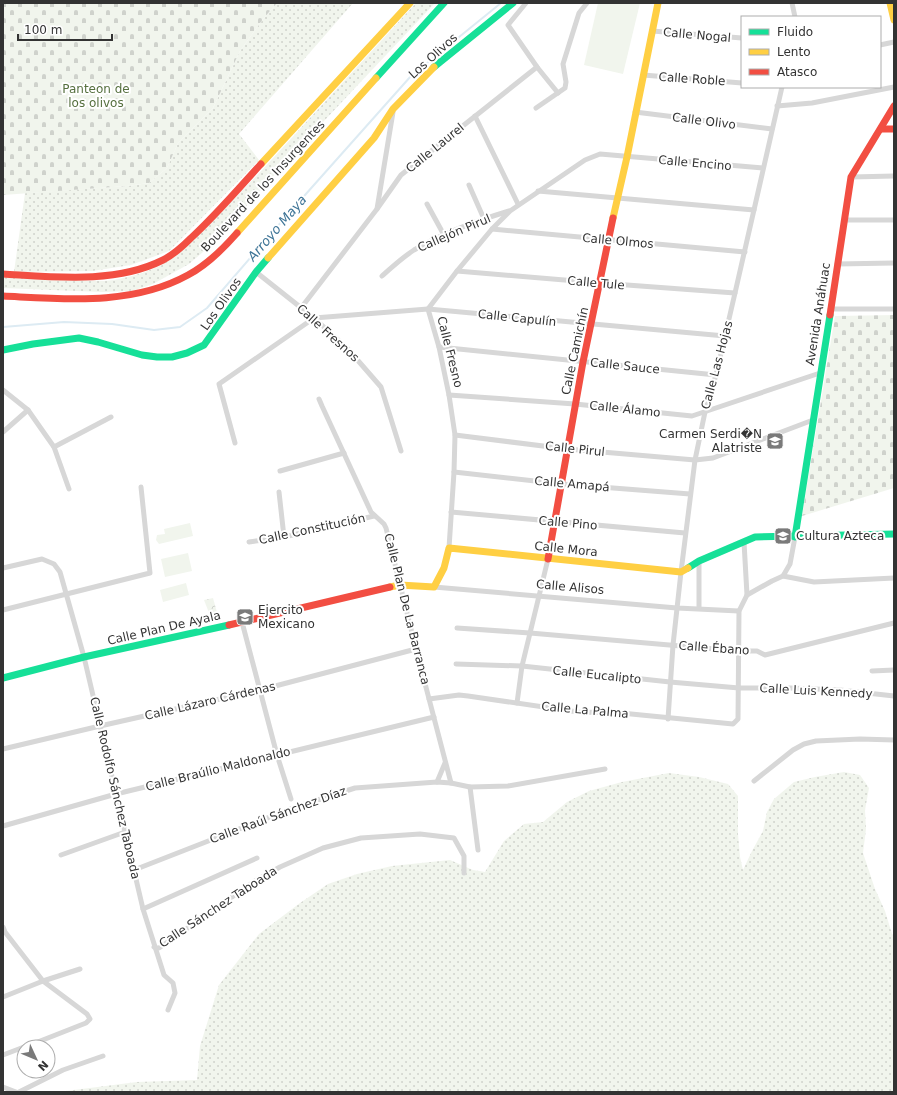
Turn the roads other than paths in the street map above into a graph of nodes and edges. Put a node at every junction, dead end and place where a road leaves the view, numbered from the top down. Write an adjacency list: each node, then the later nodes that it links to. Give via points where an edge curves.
1 (410, 3): 53 (main road, Boulevard de los Insurgentes, via 204,226 163,260 132,271 98,276)
2 (444, 3): 57 (main road, Boulevard de los Insurgentes, via 208,262 188,275 154,290 122,296)
3 (513, 3): 24 (main road, Los Olivos, via 430,71)
4 (526, 3): 15 (street, via 508,25)
5 (587, 3): 20 (street, via 579,13 563,64 566,85)
6 (658, 3): 11 (main road, Calle Camichín)
7 (792, 3): 9 (street)
8 (890, 3): 10 (main road)
9 (795, 16)
10 (894, 20)
11 (652, 31): 12 (street, Calle Nogal); 16 (main road, Calle Camichín)
12 (741, 38)
13 (894, 42): 14 (street)
14 (881, 45)
15 (537, 67): 20 (street); 26 (street, Calle Laurel)
16 (643, 75): 17 (street, Calle Roble); 25 (main road, Calle Camichín)
17 (741, 82)
18 (894, 87): 21 (street, via 812,104)
19 (782, 88): 21 (street, Calle Las Hojas)
20 (558, 93): 23 (street)
21 (777, 106): 27 (street, Calle Las Hojas)
22 (894, 106): 28 (main road, Avenida Anáhuac)
23 (536, 108)
24 (393, 109): 39 (street); 52 (main road, Los Olivos, via 374,138)
25 (635, 112): 27 (street, Calle Olivo); 30 (main road, Calle Camichín)
26 (475, 116): 38 (street); 39 (street, Calle Laurel, via 401,175)
27 (772, 129): 31 (street, Calle Las Hojas)
28 (881, 129): 29 (main road); 33 (main road, Avenida Anáhuac)
29 (894, 129)
30 (627, 157): 31 (street, Calle Encino); 35 (street, Calle Fresno, via 600,154 585,160); 36 (main road, Calle Camichín)
31 (763, 168): 40 (street, Calle Las Hojas)
32 (894, 176): 33 (street)
33 (850, 177): 43 (main road, Avenida Anáhuac)
34 (470, 185): 42 (street)
35 (538, 191): 36 (street); 38 (street, Calle Fresno)
36 (617, 198): 40 (street); 47 (main road, Calle Camichín)
37 (427, 204): 46 (street)
38 (518, 204): 41 (street, Calle Fresno)
39 (377, 210): 58 (street, Calle Laurel)
40 (754, 210): 48 (street, Calle Las Hojas)
41 (510, 211): 42 (street, Callejón Pirul); 45 (street, Calle Fresno)
42 (484, 219): 46 (street, Callejón Pirul)
43 (844, 220): 44 (street); 50 (main road, Avenida Anáhuac)
44 (894, 220)
45 (492, 229): 47 (street, Calle Olmos); 51 (street, Calle Fresno)
46 (444, 235): 54 (street, Callejón Pirul, via 412,251)
47 (609, 240): 48 (street, Calle Olmos); 55 (main road, Calle Camichín)
48 (745, 252): 56 (street, Calle Las Hojas)
49 (894, 263): 50 (street)
50 (837, 264): 60 (main road, Avenida Anáhuac)
51 (457, 271): 55 (street, Calle Tule); 59 (street, Calle Fresno)
52 (256, 272): 58 (street, Calle Fresnos); 66 (main road, Los Olivos, via 208,341 193,352 181,356 164,358 141,355 80,338 35,342)
53 (3, 274)
54 (382, 276)
55 (600, 283): 56 (street, Calle Tule); 63 (main road, Calle Camichín)
56 (735, 293): 64 (street, Calle Las Hojas)
57 (3, 296)
58 (301, 308): 62 (street, Calle Fresnos)
59 (428, 309): 62 (street); 63 (street, Calle Capulín); 65 (street, Calle Fresno)
60 (830, 309): 61 (street); 68 (main road, Avenida Anáhuac)
61 (894, 309)
62 (314, 318): 80 (street, via 219,384); 83 (street, Calle Fresnos, via 347,348 381,387)
63 (591, 325): 64 (street, Calle Capulín); 67 (main road, Calle Camichín)
64 (725, 336): 69 (street, Calle Las Hojas)
65 (439, 347): 67 (street, Calle Sauce); 71 (street, Calle Fresno)
66 (3, 350)
67 (583, 362): 69 (street, Calle Sauce); 73 (main road, Calle Camichín)
68 (820, 373): 75 (street, Calle Álamo); 77 (main road, Avenida Anáhuac)
69 (716, 375): 75 (street, Calle Las Hojas)
70 (3, 390): 74 (street)
71 (449, 395): 73 (street, Calle Álamo); 79 (street, Calle Fresno)
72 (320, 398): 84 (street, Calle Plan De La Barranca)
73 (575, 404): 75 (street, Calle Álamo, via 692,416); 82 (main road, Calle Camichín)
74 (28, 410): 78 (street); 81 (street)
75 (705, 412): 85 (street, Calle Las Hojas)
76 (111, 417): 81 (street)
77 (813, 420): 85 (street, Calle Pirul, via 713,458); 99 (main road, Avenida Anáhuac)
78 (3, 432)
79 (455, 435): 82 (street, Calle Pirul); 87 (street, Calle Fresno)
80 (235, 443)
81 (54, 447): 90 (street)
82 (567, 449): 85 (street, Calle Pirul); 88 (main road, Calle Camichín)
83 (401, 451)
84 (344, 453): 86 (street); 94 (street, Calle Plan De La Barranca)
85 (695, 460): 92 (street, Calle Las Hojas)
86 (280, 471)
87 (454, 472): 88 (street, Calle Amapá); 93 (street, Calle Fresno)
88 (562, 484): 92 (street, Calle Amapá); 95 (main road, Calle Camichín)
89 (141, 487): 111 (street, via 150,573)
90 (69, 489)
91 (279, 492): 98 (street)
92 (690, 494): 96 (street, Calle Las Hojas)
93 (451, 512): 95 (street, Calle Pino); 102 (street, Calle Fresno)
94 (374, 516): 98 (street, Calle Constitución); 109 (street, Calle Plan De La Barranca, via 386,528)
95 (554, 522): 96 (street, Calle Pino); 103 (main road, Calle Camichín)
96 (685, 534): 106 (street, Calle Las Hojas)
97 (894, 534): 99 (main road)
98 (284, 537): 100 (street, Calle Constitución)
99 (795, 537): 101 (main road, via 755,537); 107 (street, via 790,564)
100 (249, 542)
101 (744, 542): 104 (main road); 112 (street)
102 (449, 548): 103 (main road, Calle Mora); 110 (main road, Calle Fresno, via 444,568)
103 (548, 559): 106 (main road, Calle Mora); 113 (street, Calle Camichín)
104 (699, 561): 106 (main road); 115 (street)
105 (3, 568): 111 (street, Calle Rodolfo Sánchez Taboada, via 42,559 54,564 60,572)
106 (680, 572): 114 (street, Calle Las Hojas)
107 (783, 576): 108 (street, via 814,582); 112 (street)
108 (894, 578)
109 (400, 585): 110 (main road, Calle Alisos); 118 (main road, Calle Plan De Ayala); 123 (street, Calle Plan De La Barranca)
110 (434, 587): 113 (street, Calle Alisos)
111 (67, 594): 116 (street); 125 (street, Calle Rodolfo Sánchez Taboada)
112 (747, 595): 117 (street)
113 (540, 596): 114 (street, Calle Alisos); 121 (street, Calle Camichín)
114 (677, 608): 115 (street, Calle Alisos); 122 (street, Calle Las Hojas)
115 (699, 608): 117 (street, Calle Alisos)
116 (3, 610)
117 (739, 611): 124 (street)
118 (242, 622): 125 (main road, Calle Plan De Ayala); 133 (street)
119 (894, 623): 124 (street, Calle Ébano, via 765,655 757,651)
120 (457, 628): 121 (street, Calle Ébano)
121 (530, 633): 122 (street, Calle Ébano); 127 (street, Calle Camichín)
122 (673, 645): 124 (street, Calle Ébano); 131 (street, Calle Las Hojas)
123 (416, 649): 133 (street, Calle Lázaro Cárdenas); 135 (street, Calle Plan De La Barranca)
124 (739, 651): 132 (street)
125 (84, 658): 130 (main road, Calle Plan De Ayala); 139 (street, Calle Rodolfo Sánchez Taboada)
126 (456, 664): 127 (street, Calle Eucalipto)
127 (522, 666): 131 (street, Calle Eucalipto); 136 (street, Calle Camichín)
128 (894, 670): 129 (street)
129 (872, 671)
130 (3, 678)
131 (670, 682): 132 (street, Calle Eucalipto); 138 (street, Calle Las Hojas)
132 (739, 688): 134 (street, Calle Luis Kennedy, via 840,690); 138 (street, Calle La Palma, via 738,719 733,724)
133 (260, 690): 139 (street, Calle Lázaro Cárdenas); 142 (street)
134 (894, 696)
135 (429, 699): 136 (street, Calle La Palma, via 459,695); 137 (street, Calle Plan De La Barranca)
136 (517, 703): 138 (street, Calle La Palma, via 578,712)
137 (434, 717): 142 (street, Calle Braúlio Maldonaldo); 143 (street, Calle Plan De La Barranca)
138 (668, 718)
139 (100, 726): 141 (street, Calle Lázaro Cárdenas); 149 (street, Calle Rodolfo Sánchez Taboada)
140 (894, 740): 145 (street, via 860,738 804,744)
141 (3, 749)
142 (277, 755): 149 (street, Calle Braúlio Maldonaldo); 150 (street)
143 (446, 763): 146 (street); 147 (street, Calle Plan De La Barranca)
144 (605, 769): 148 (street, Calle Raúl Sánchez Díaz, via 508,786)
145 (754, 781)
146 (437, 782): 147 (street, Calle Raúl Sánchez Díaz); 156 (street, Calle Raúl Sánchez Díaz, via 355,788 293,808)
147 (451, 782): 148 (street, Calle Raúl Sánchez Díaz)
148 (470, 787): 153 (street)
149 (116, 794): 151 (street, Calle Braúlio Maldonaldo); 152 (street, Calle Rodolfo Sánchez Taboada)
150 (291, 799)
151 (3, 826)
152 (125, 832): 154 (street); 156 (street, Calle Rodolfo Sánchez Taboada)
153 (478, 850)
154 (61, 855)
155 (257, 858): 158 (street)
156 (134, 870): 158 (street, Calle Rodolfo Sánchez Taboada)
157 (464, 873): 160 (street, Calle Sánchez Taboada, via 464,856 454,838 420,834 361,838 323,848 268,874 159,948)
158 (143, 909): 160 (street, Calle Rodolfo Sánchez Taboada)
159 (4, 931): 162 (street)
160 (154, 947): 164 (street, Calle Rodolfo Sánchez Taboada, via 164,975 173,983 175,993)
161 (80, 969): 162 (street)
162 (43, 981): 163 (street); 165 (street, via 87,1014 90,1019 86,1024)
163 (3, 997)
164 (168, 1010)
165 (46, 1039)
166 (16, 1050): 167 (street)
167 (3, 1055)
168 (103, 1056): 170 (street, via 64,1070)
169 (3, 1087): 170 (street)
170 (18, 1092)

